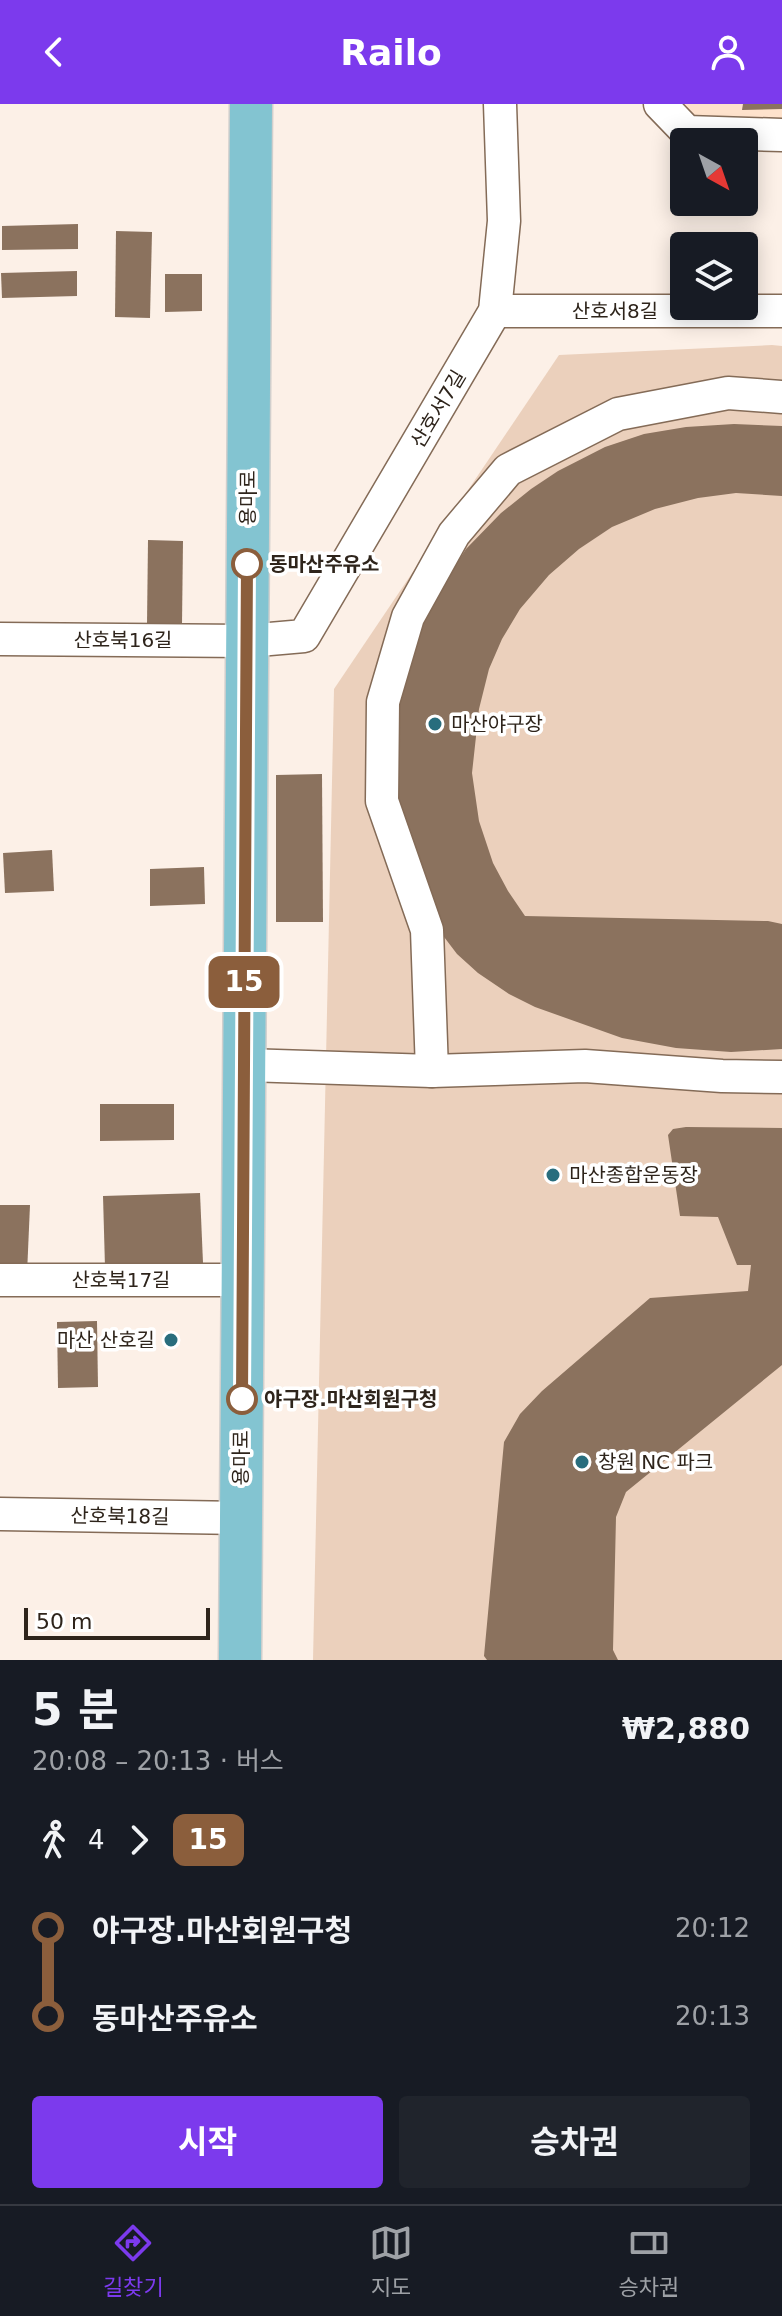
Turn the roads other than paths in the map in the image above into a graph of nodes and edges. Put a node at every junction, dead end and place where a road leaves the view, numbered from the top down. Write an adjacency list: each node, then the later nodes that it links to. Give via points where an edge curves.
1 (251, 104): 9 (main road, 용마로)
2 (500, 104): 5 (street, 산호서7길, via 504,221)
3 (660, 104): 4 (street, via 687,132)
4 (782, 135)
5 (495, 311): 6 (street, 산호서8길); 9 (street, 산호서7길, via 304,636)
6 (782, 311)
7 (782, 397): 11 (street, via 728,393 618,414 508,470 454,534 408,617 383,702 382,801 427,930)
8 (0, 639): 9 (street, 산호북16길)
9 (247, 641): 10 (main road, 용마로)
10 (244, 1065): 11 (street); 14 (main road, 용마로)
11 (432, 1071): 12 (street, via 585,1066)
12 (782, 1077)
13 (0, 1280): 14 (street, 산호북17길)
14 (243, 1280): 16 (main road, 용마로)
15 (0, 1514): 16 (street, 산호북18길)
16 (241, 1518): 17 (main road, 용마로)
17 (240, 1660)

